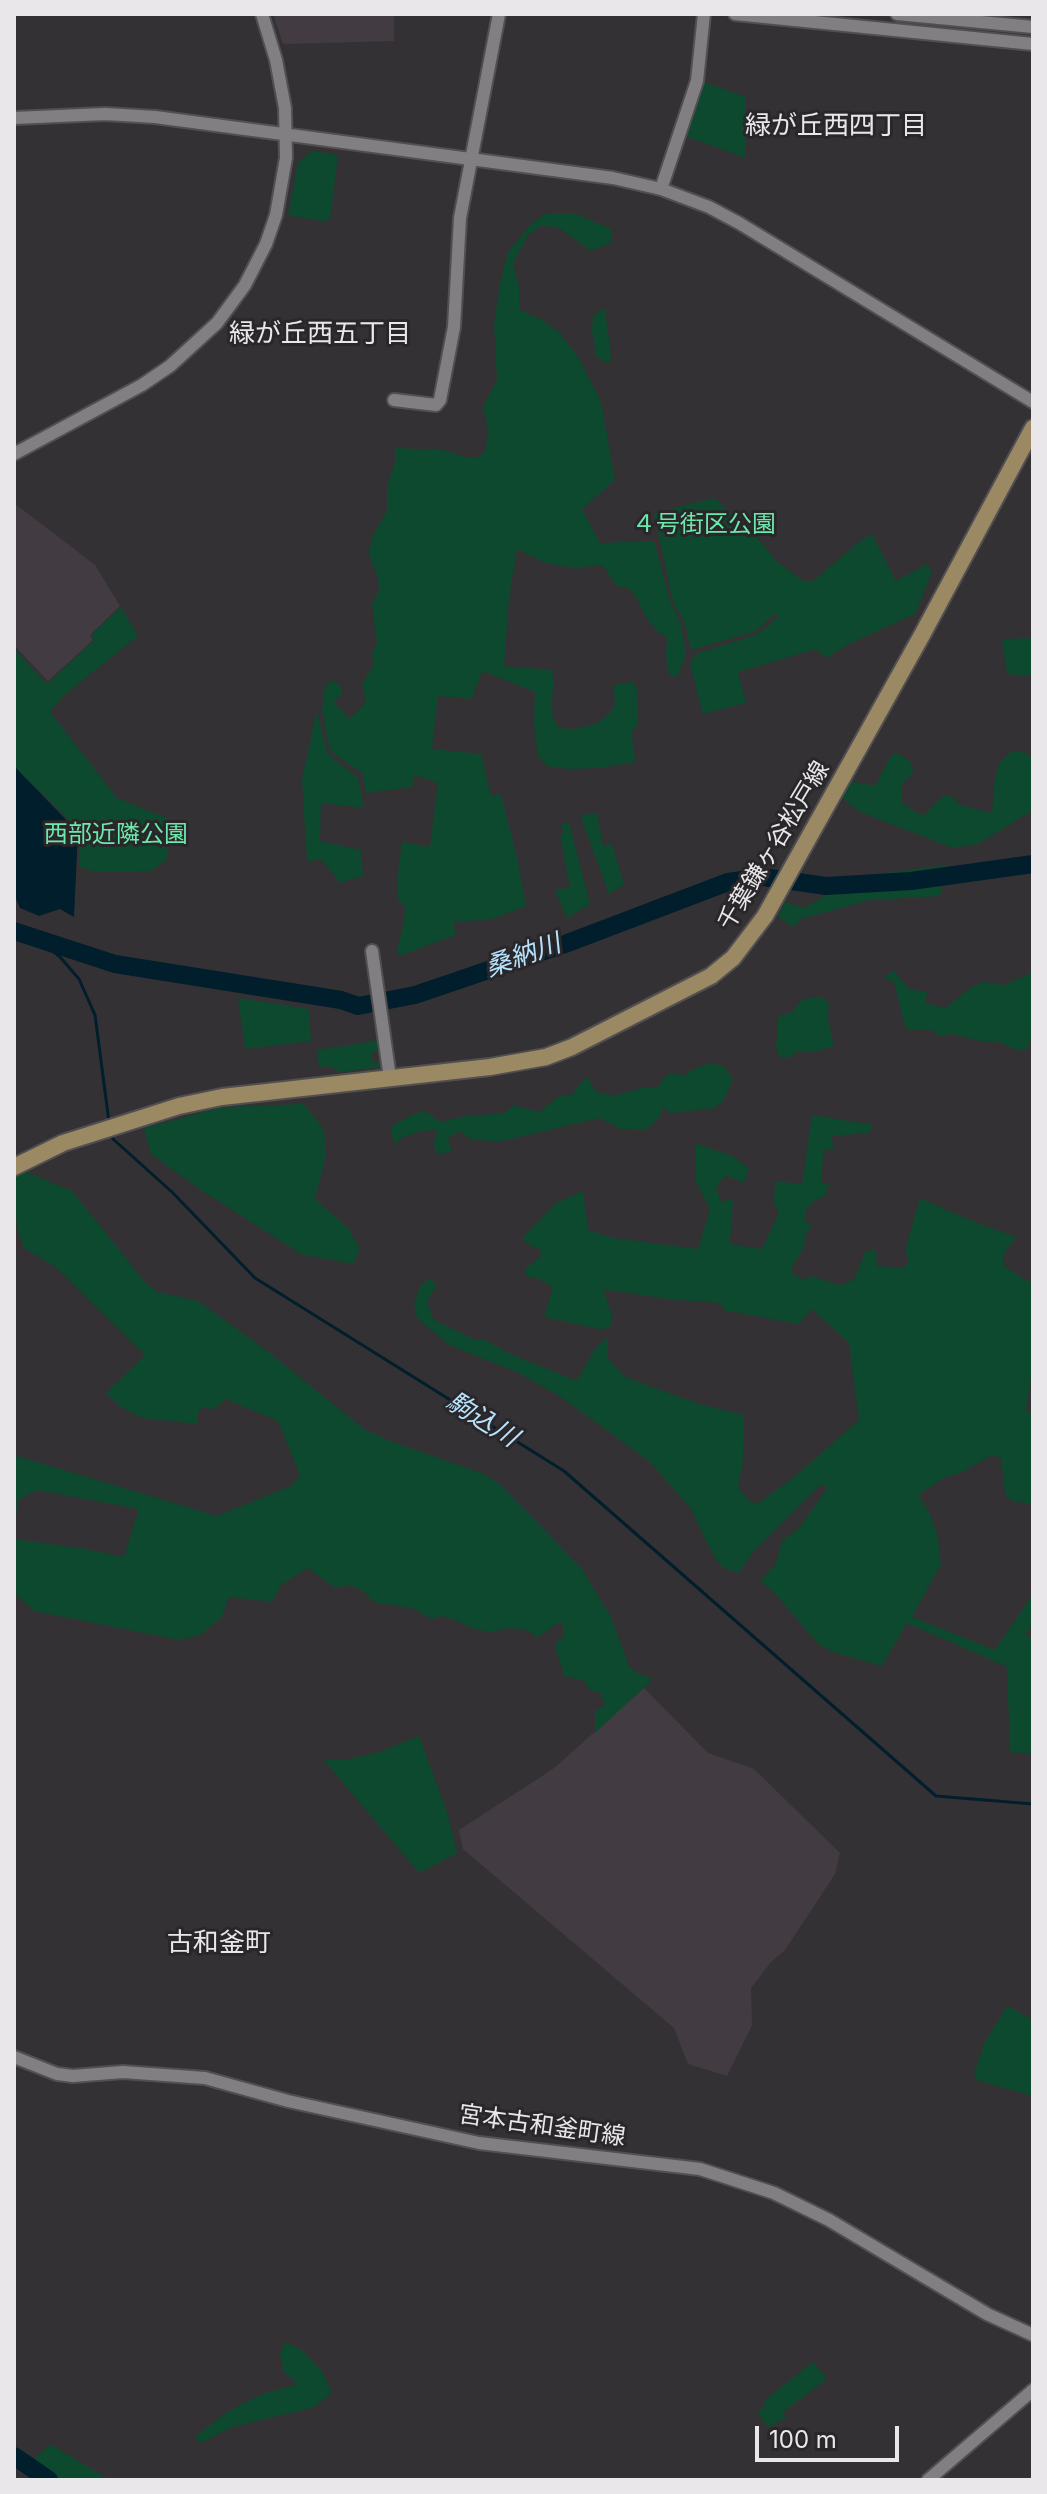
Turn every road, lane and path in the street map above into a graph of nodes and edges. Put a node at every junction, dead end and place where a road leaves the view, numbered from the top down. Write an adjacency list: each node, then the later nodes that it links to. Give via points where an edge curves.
1 (262, 14): 9 (street, via 280,84)
2 (499, 14): 10 (street)
3 (704, 14): 11 (street, via 697,81)
4 (735, 14): 7 (street)
5 (897, 14): 6 (street)
6 (1033, 27)
7 (1033, 44)
8 (14, 118): 9 (street, via 155,117)
9 (286, 135): 10 (street); 15 (street, via 282,190 266,244 217,323 154,377)
10 (471, 159): 11 (street); 12 (street, via 460,218 454,327 440,400 436,405)
11 (661, 189): 13 (street, via 739,223)
12 (394, 400)
13 (1033, 402)
14 (1033, 428): 17 (main road, 千葉鎌ヶ谷松戸線, via 792,870 752,937 727,964 692,988 572,1047 523,1062)
15 (14, 454)
16 (372, 951): 17 (street)
17 (390, 1078): 18 (main road, 千葉鎌ヶ谷松戸線, via 179,1106 45,1150)
18 (14, 1167)
19 (14, 2057): 20 (street, 宮本古和釜町線, via 73,2076 123,2072 205,2078 479,2143 700,2169 774,2193 829,2220 987,2314)
20 (1033, 2335)
21 (1033, 2390): 22 (street)
22 (928, 2480)

